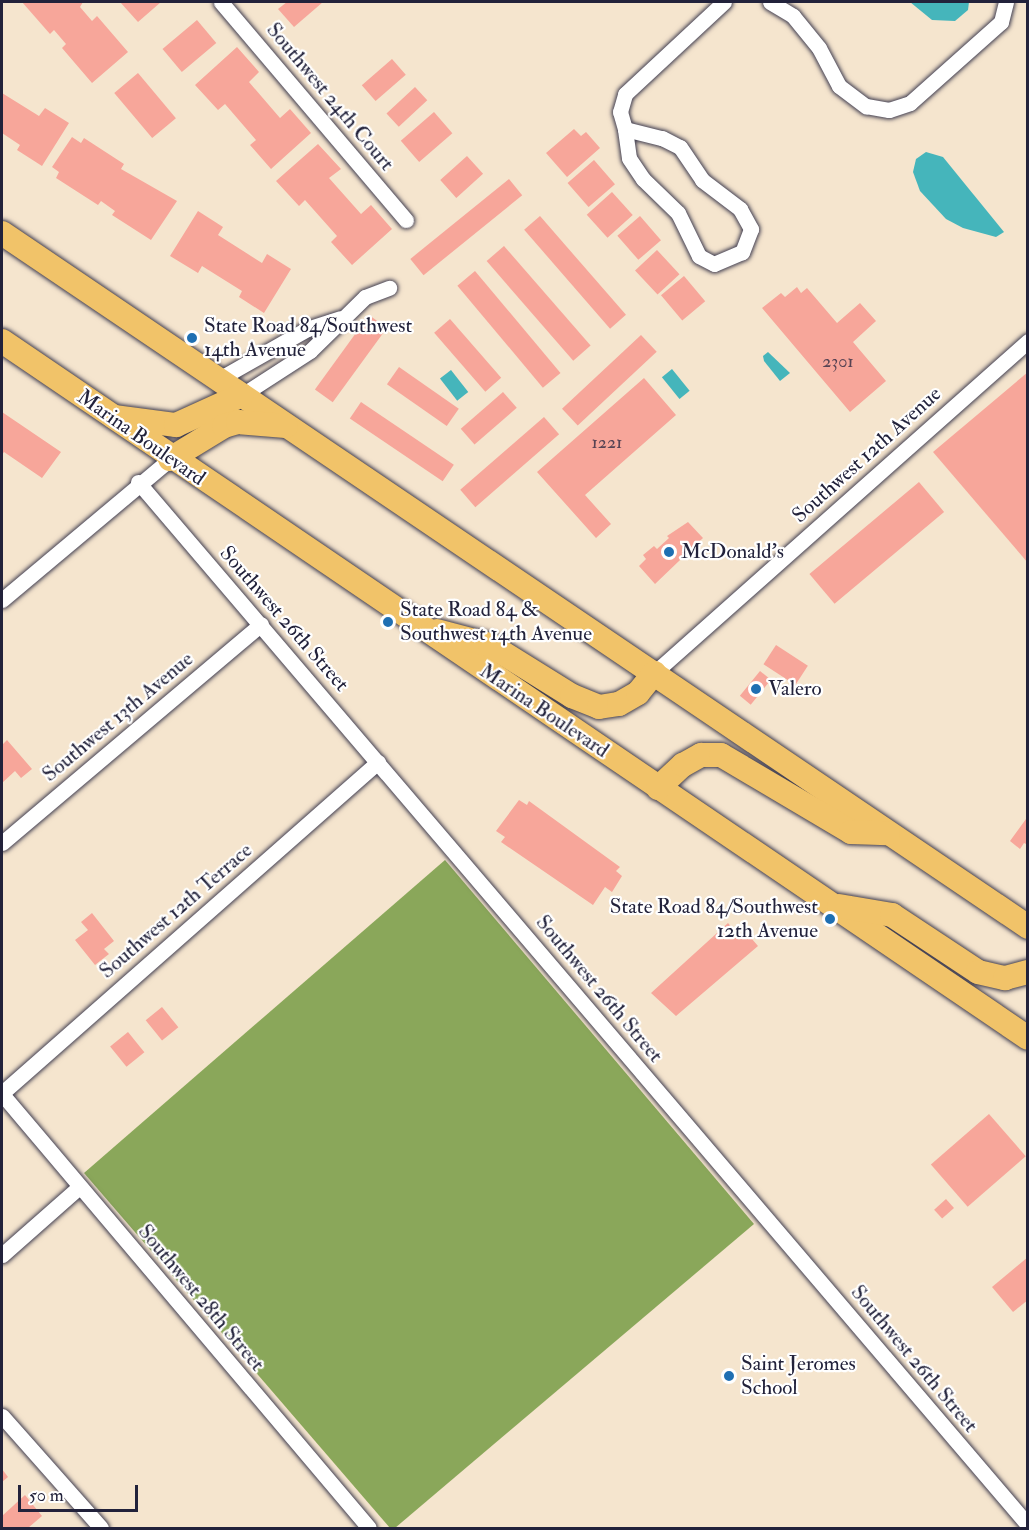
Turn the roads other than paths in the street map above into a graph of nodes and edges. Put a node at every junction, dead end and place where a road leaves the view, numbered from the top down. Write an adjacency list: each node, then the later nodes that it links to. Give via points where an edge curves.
1 (221, 2): 6 (street, Southwest 24th Court)
2 (724, 2): 5 (street, via 625,94 620,112)
3 (770, 2): 4 (street, via 793,16 819,48 839,86 866,106 889,110 910,103 1001,22)
4 (1006, 2)
5 (625, 129): 5 (street, via 629,158 643,179 678,213 699,256 714,264 742,252 751,229 740,209 702,180 680,147)
6 (406, 220)
7 (2, 233): 12 (main road)
8 (389, 288): 9 (street, via 365,297)
9 (340, 318): 12 (street, via 307,329); 13 (street, via 310,351)
10 (2, 341): 14 (main road, Marina Boulevard)
11 (1028, 341): 21 (street, Southwest 12th Avenue)
12 (219, 379): 13 (main road)
13 (242, 395): 14 (main road, via 176,425); 15 (main road)
14 (109, 417): 16 (main road, Marina Boulevard)
15 (286, 426): 16 (main road, via 238,422 224,426); 21 (main road)
16 (170, 459): 17 (street); 20 (main road, Marina Boulevard)
17 (138, 482): 18 (street); 19 (street, Southwest 26th Street)
18 (2, 600)
19 (261, 624): 22 (street, Southwest 26th Street); 25 (street, Southwest 13th Avenue)
20 (420, 627): 21 (main road, via 490,645 572,696 599,707 619,704 638,693); 23 (main road, Marina Boulevard)
21 (654, 673): 24 (main road)
22 (378, 762): 30 (street, Southwest 12th Terrace); 34 (street, Southwest 26th Street)
23 (658, 788): 24 (main road, via 701,755 721,755 851,832); 26 (main road, Marina Boulevard)
24 (888, 833): 27 (main road)
25 (2, 843)
26 (831, 904): 28 (main road, via 892,915 978,972 1005,978); 29 (main road, Marina Boulevard)
27 (1028, 927)
28 (1028, 972)
29 (1027, 1036)
30 (2, 1094): 31 (street, Southwest 28th Street)
31 (79, 1187): 32 (street); 36 (street, Southwest 28th Street)
32 (2, 1255)
33 (2, 1416): 35 (street)
34 (1028, 1525)
35 (101, 1528)
36 (369, 1528)

